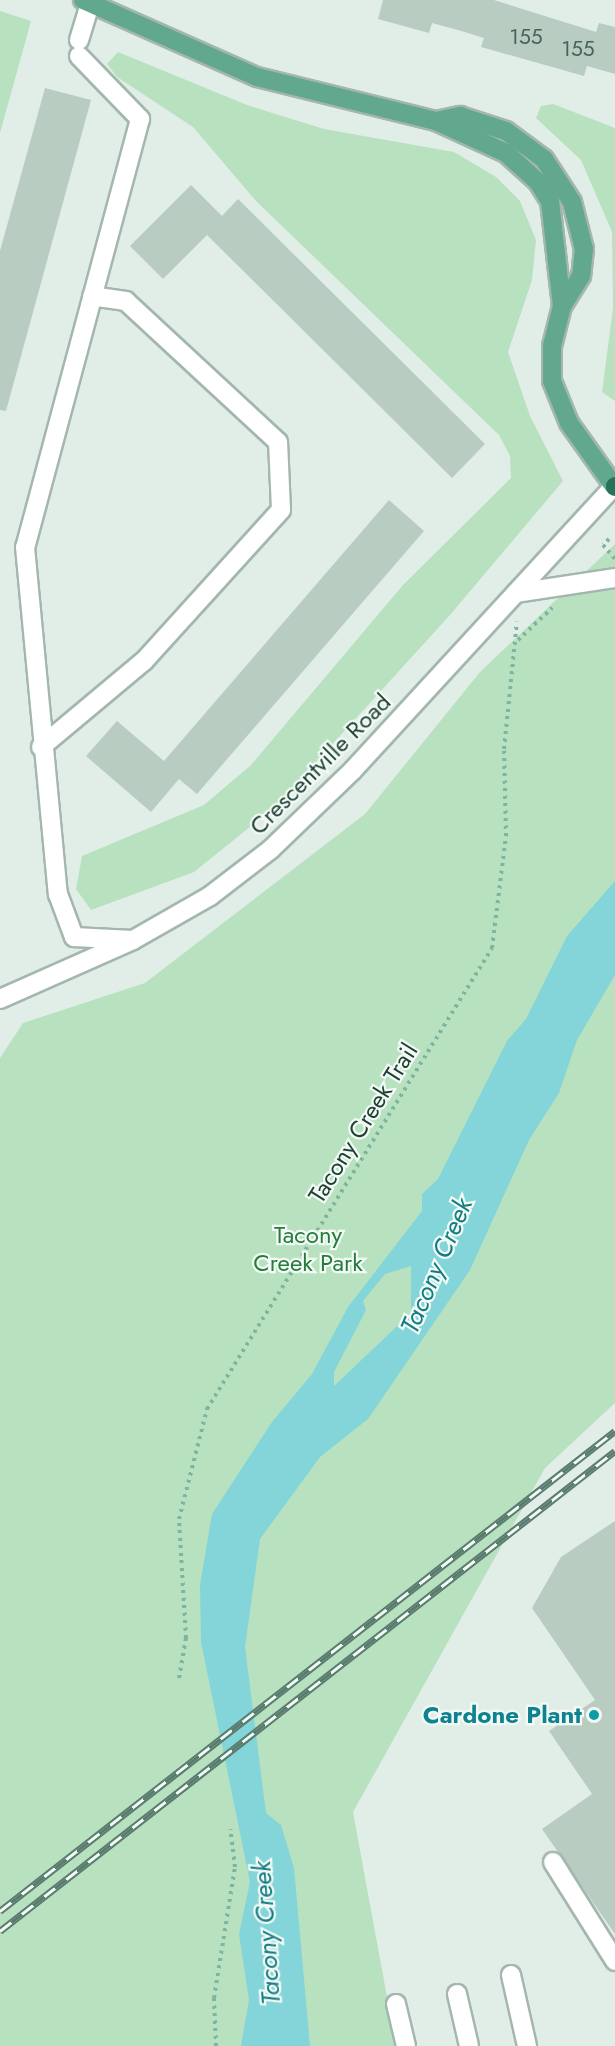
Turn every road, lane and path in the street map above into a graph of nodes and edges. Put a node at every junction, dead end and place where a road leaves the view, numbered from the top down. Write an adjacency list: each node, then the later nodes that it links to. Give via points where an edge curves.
1 (87, 1): 2 (main road, via 257,77); 3 (street, via 79,48 140,119)
2 (436, 121): 4 (main road, via 506,153 538,182 557,226); 4 (main road, via 460,116 506,131 544,159 561,179 584,249 581,276)
3 (92, 296): 11 (street, via 25,547); 11 (street, via 126,301 278,442 281,510 144,662)
4 (561, 306): 5 (main road, via 551,362 557,402)
5 (615, 486): 9 (street, Crescentville Road)
6 (609, 539): 7 (path, via 603,545)
7 (615, 559)
8 (615, 578): 9 (street)
9 (516, 593): 12 (street, Crescentville Road, via 353,770 271,849 210,896)
10 (518, 640): 14 (path, Tacony Creek Trail, via 504,749 506,836 492,948 207,1409 179,1519 186,1638)
11 (41, 747): 12 (street, via 58,894 74,938)
12 (133, 940): 13 (street, Crescentville Road)
13 (0, 999)
14 (179, 1678)
15 (230, 1829): 21 (path, via 235,1867 214,1998)
16 (553, 1862): 17 (street)
17 (615, 1961)
18 (511, 1975): 24 (street)
19 (457, 1994): 23 (street)
20 (396, 2004): 22 (street)
21 (216, 2046)
22 (406, 2046)
23 (469, 2046)
24 (527, 2046)

